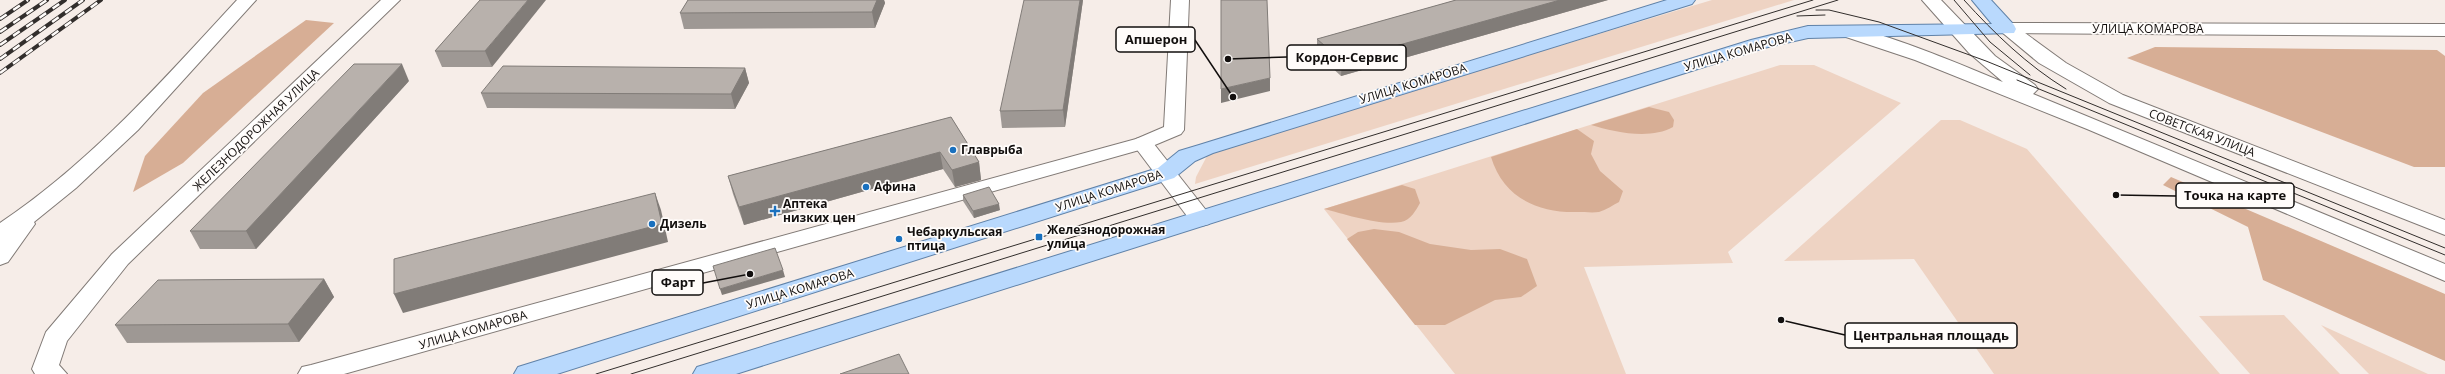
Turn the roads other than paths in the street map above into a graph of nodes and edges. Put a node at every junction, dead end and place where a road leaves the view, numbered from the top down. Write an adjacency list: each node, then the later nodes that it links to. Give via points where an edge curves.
1 (247, 0): 14 (street, via 106,151)
2 (391, 0): 20 (street, ЖЕЛЕЗНОДОРОЖНАЯ УЛИЦА, via 120,259 54,338 45,369)
3 (1180, 0): 12 (street, УЛИЦА КОМАРОВА, via 1174,130)
4 (1686, 0): 13 (main road, УЛИЦА КОМАРОВА, via 1206,149 1187,156)
5 (1931, 0): 7 (street)
6 (1981, 0): 8 (main road, СОВЕТСКАЯ УЛИЦА)
7 (1956, 29): 8 (main road, УЛИЦА КОМАРОВА); 10 (main road, УЛИЦА КОМАРОВА); 11 (street, via 1992,64 2018,83)
8 (2007, 29): 9 (street, УЛИЦА КОМАРОВА); 16 (street, СОВЕТСКАЯ УЛИЦА, via 2042,57 2073,77 2116,99)
9 (2445, 30)
10 (1850, 32): 11 (street, via 1922,56); 15 (main road, УЛИЦА КОМАРОВА, via 1808,32 1750,46)
11 (2094, 125): 19 (street)
12 (1143, 143): 13 (street); 21 (street, УЛИЦА КОМАРОВА)
13 (1166, 173): 15 (street); 22 (main road, УЛИЦА КОМАРОВА)
14 (31, 214): 17 (street); 18 (street)
15 (1201, 219): 23 (main road, УЛИЦА КОМАРОВА)
16 (2445, 228)
17 (0, 234)
18 (0, 257)
19 (2445, 273)
20 (54, 374)
21 (311, 374)
22 (527, 374)
23 (706, 374)

